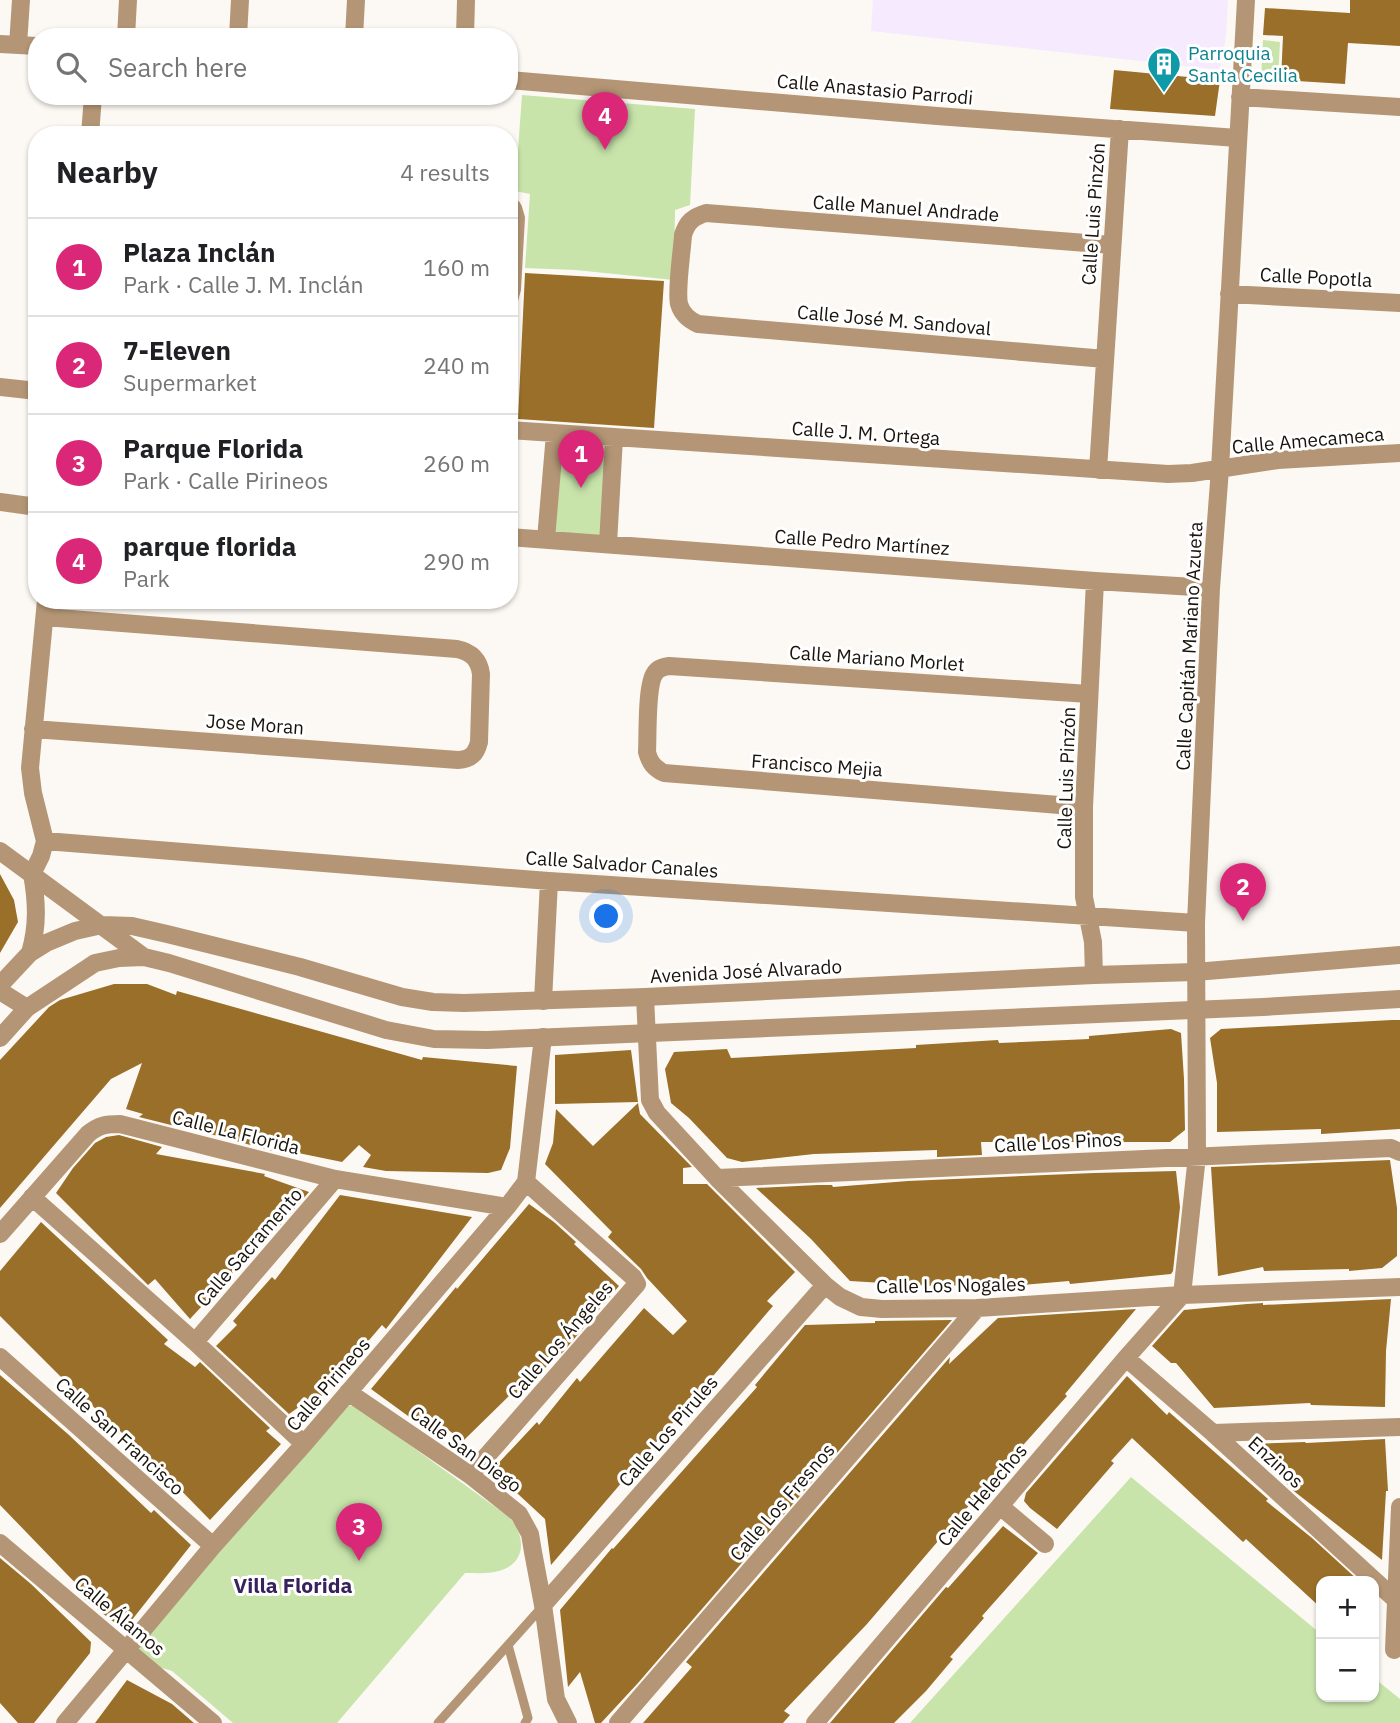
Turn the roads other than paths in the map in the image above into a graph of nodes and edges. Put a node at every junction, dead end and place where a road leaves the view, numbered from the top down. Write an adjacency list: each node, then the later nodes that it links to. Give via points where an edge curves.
1 (21, 0): 11 (street)
2 (128, 0): 7 (street)
3 (240, 0): 8 (street)
4 (356, 0): 9 (street)
5 (466, 0): 10 (street)
6 (1246, 0): 14 (street, Calle Capitán Mariano Azueta)
7 (126, 28)
8 (238, 28)
9 (354, 28)
10 (465, 28)
11 (9, 44): 12 (street)
12 (28, 45)
13 (518, 81): 18 (street, Calle Anastasio Parrodi)
14 (1240, 97): 16 (street); 19 (street, Calle Capitán Mariano Azueta)
15 (92, 105): 17 (street)
16 (1400, 107)
17 (91, 126)
18 (1120, 130): 19 (street, Calle Anastasio Parrodi); 20 (street, Calle Luis Pinzón)
19 (1237, 138): 21 (street, Calle Capitán Mariano Azueta)
20 (1112, 245): 23 (street, Calle Manuel Andrade, via 706,213 689,221 683,235 679,296); 24 (street, Calle Luis Pinzón)
21 (1229, 294): 22 (street, Calle Popotla); 31 (street, Calle Capitán Mariano Azueta)
22 (1400, 303)
23 (683, 313): 24 (street, Calle José M. Sandoval, via 698,324)
24 (1105, 359): 32 (street, Calle Luis Pinzón)
25 (0, 387): 26 (street)
26 (28, 390)
27 (518, 431): 28 (street, Calle J. M. Ortega)
28 (555, 434): 29 (street, Calle J. M. Ortega); 36 (street)
29 (614, 438): 32 (street, Calle J. M. Ortega); 37 (street)
30 (1400, 453): 31 (street, Calle Amecameca, via 1278,460)
31 (1220, 469): 32 (street, Calle J. M. Ortega, via 1168,474); 39 (street, Calle Capitán Mariano Azueta)
32 (1098, 470)
33 (0, 502): 34 (street)
34 (28, 506)
35 (518, 537): 36 (street, Calle Pedro Martínez)
36 (546, 539): 37 (street, Calle Pedro Martínez)
37 (608, 544): 38 (street, Calle Pedro Martínez)
38 (1095, 581): 39 (street, Calle Pedro Martínez); 43 (street, Calle Luis Pinzón)
39 (1212, 588): 51 (street, Calle Capitán Mariano Azueta)
40 (45, 609): 44 (street)
41 (55, 609): 44 (street, Jose Moran, via 467,651 480,666 479,742 473,756 458,760)
42 (661, 668): 43 (street, Calle Mariano Morlet); 45 (street, Francisco Mejia, via 650,686 647,752 656,769 664,773)
43 (1089, 694): 45 (street, Calle Luis Pinzón)
44 (33, 729): 46 (street, via 30,768)
45 (1084, 807): 50 (street, Calle Luis Pinzón)
46 (45, 841): 48 (street); 49 (street, Calle Salvador Canales)
47 (0, 851): 48 (street)
48 (32, 874): 52 (street); 53 (street, via 37,918)
49 (549, 881): 50 (street, Calle Salvador Canales); 62 (street)
50 (1088, 916): 51 (street, Calle Salvador Canales); 57 (street, Calle Luis Pinzón)
51 (1196, 923): 56 (street, Calle Capitán Mariano Azueta)
52 (102, 925): 53 (street, via 46,943); 55 (street); 62 (street, Avenida José Alvarado, via 167,933 402,997 464,1003)
53 (30, 953): 58 (street)
54 (1400, 955): 56 (street, Avenida José Alvarado)
55 (144, 957): 63 (street, via 95,963); 66 (street, via 386,1030 434,1039)
56 (1195, 972): 57 (street, Avenida José Alvarado); 64 (street, Calle Capitán Mariano Azueta)
57 (1094, 975): 60 (street, Avenida José Alvarado)
58 (0, 985)
59 (0, 990): 63 (street)
60 (645, 997): 62 (street, Avenida José Alvarado); 65 (street, Calle Los Nogales)
61 (1400, 999): 64 (street)
62 (544, 1000)
63 (27, 1009): 67 (street)
64 (1196, 1010): 65 (street); 69 (street, Calle Capitán Mariano Azueta)
65 (645, 1034): 66 (street); 70 (street, Calle Los Nogales, via 650,1100)
66 (544, 1037): 72 (street)
67 (0, 1038)
68 (1400, 1152): 69 (street, Calle Los Pinos, via 1391,1148)
69 (1197, 1156): 70 (street, Calle Los Pinos); 78 (street, Calle Capitán Mariano Azueta)
70 (717, 1178): 76 (street, Calle Los Nogales)
71 (335, 1179): 73 (street, Calle La Florida, via 107,1124 88,1134); 74 (street, Calle La Florida); 80 (street, Calle Sacramento)
72 (526, 1182): 74 (street, Calle Pirineos); 87 (street, Calle Los Ángeles, via 637,1284)
73 (32, 1196): 75 (street, Calle La Florida); 80 (street)
74 (507, 1207): 83 (street, Calle Pirineos)
75 (0, 1234)
76 (825, 1285): 79 (street, Calle Los Nogales, via 861,1307); 94 (street, Calle Los Pirules)
77 (1400, 1287): 78 (street, Calle Los Nogales)
78 (1182, 1295): 79 (street, Calle Los Nogales); 82 (street, Calle Helechos)
79 (977, 1307): 103 (street, Calle Los Fresnos)
80 (195, 1342): 86 (street)
81 (0, 1357): 92 (street, Calle San Francisco)
82 (1126, 1358): 85 (street, Enzinos); 88 (street, Calle Helechos)
83 (348, 1392): 86 (street, Calle Pirineos); 87 (street, Calle San Diego)
84 (1400, 1427): 85 (street)
85 (1213, 1433): 93 (street, Enzinos)
86 (304, 1444): 92 (street, Calle Pirineos)
87 (470, 1475): 94 (street, Calle San Diego, via 519,1514 530,1534)
88 (1000, 1506): 91 (street); 104 (street, Calle Helechos)
89 (1400, 1507): 93 (street)
90 (0, 1543): 96 (street, Calle Álamos)
91 (1045, 1544)
92 (213, 1546): 96 (street, Calle Pirineos)
93 (1395, 1599): 97 (street)
94 (543, 1605): 95 (lane); 102 (street, Calle San Diego, via 556,1699)
95 (508, 1645): 100 (lane); 101 (lane, via 528,1718)
96 (128, 1650): 98 (street, Calle Pirineos); 99 (street, Calle Álamos)
97 (1394, 1650)
98 (65, 1723)
99 (213, 1723)
100 (438, 1723)
101 (525, 1723)
102 (568, 1723)
103 (618, 1723)
104 (815, 1723)

